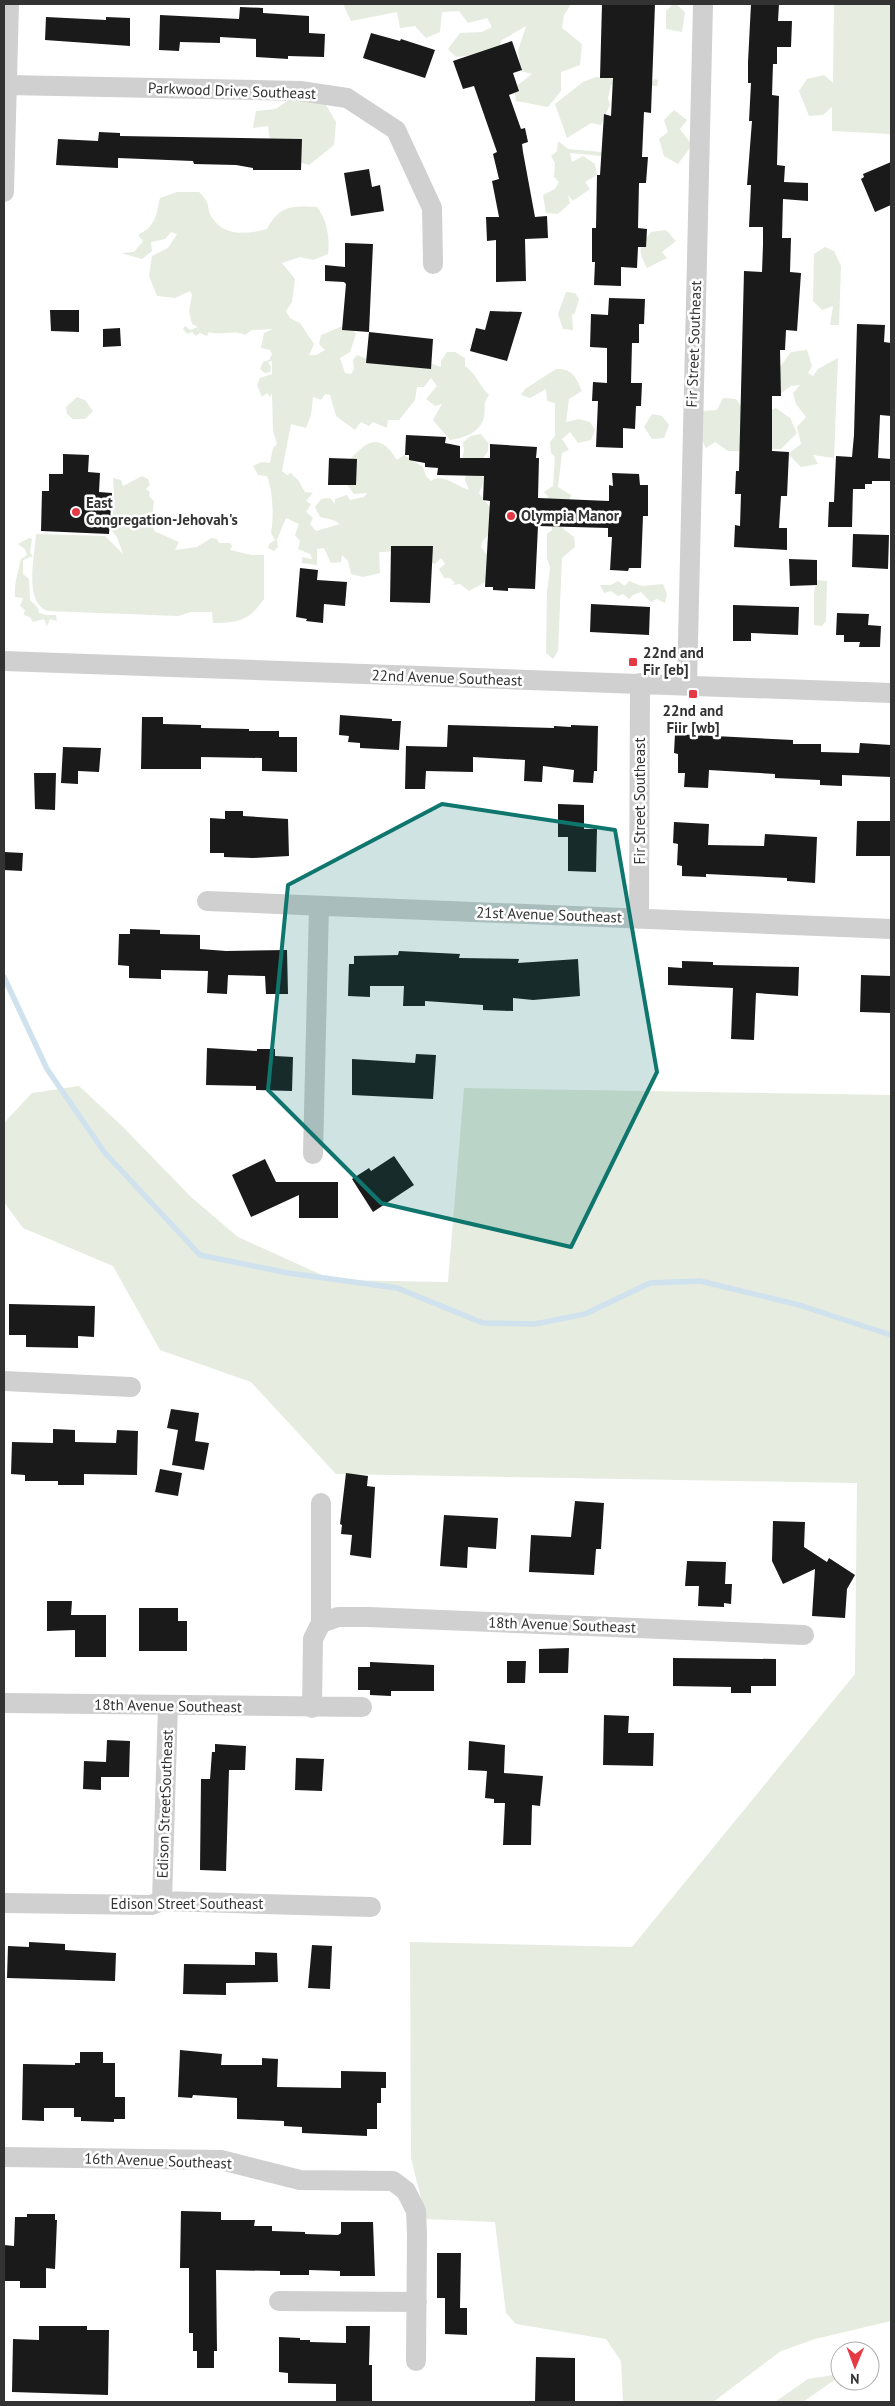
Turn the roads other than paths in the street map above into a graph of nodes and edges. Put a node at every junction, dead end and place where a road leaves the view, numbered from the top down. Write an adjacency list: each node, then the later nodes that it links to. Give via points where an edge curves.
1 (9, 4): 3 (street)
2 (704, 4): 8 (street, Fir Street Southeast)
3 (7, 85): 4 (street); 5 (street, Parkwood Drive Southeast, via 300,91 348,98 396,130 432,208)
4 (4, 192)
5 (433, 264)
6 (4, 661): 7 (street, 22nd Avenue Southeast)
7 (640, 684): 8 (street, 22nd Avenue Southeast); 12 (street, Fir Street Southeast)
8 (687, 685): 9 (street, 22nd Avenue Southeast)
9 (891, 693)
10 (207, 901): 11 (street, 21st Avenue Southeast)
11 (319, 906): 12 (street, 21st Avenue Southeast); 14 (street)
12 (640, 918): 13 (street, 21st Avenue Southeast)
13 (891, 929)
14 (312, 1154)
15 (4, 1381): 16 (street)
16 (131, 1387)
17 (321, 1503): 18 (street)
18 (321, 1623): 19 (street, 18th Avenue Southeast, via 338,1617 368,1617); 23 (street, via 313,1639)
19 (804, 1635)
20 (4, 1703): 21 (street, 18th Avenue Southeast)
21 (168, 1706): 23 (street, 18th Avenue Southeast); 24 (street, Edison StreetSoutheast)
22 (362, 1707): 23 (street, 18th Avenue Southeast)
23 (312, 1708)
24 (162, 1901): 25 (street, Edison Street Southeast, via 151,1905); 26 (street, Edison Street Southeast)
25 (4, 1903)
26 (371, 1907)
27 (4, 2156): 29 (street, 16th Avenue Southeast, via 221,2160 300,2180 393,2181 406,2192 416,2211)
28 (279, 2301): 29 (street)
29 (417, 2302): 30 (street, 16th Avenue Southeast)
30 (416, 2360)

